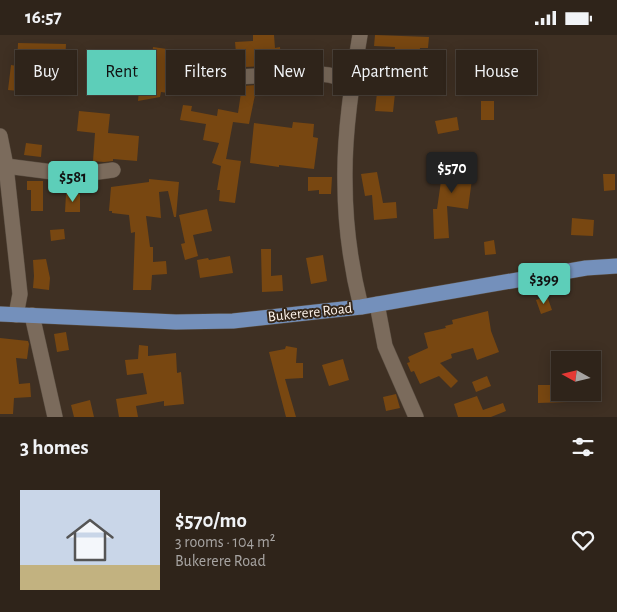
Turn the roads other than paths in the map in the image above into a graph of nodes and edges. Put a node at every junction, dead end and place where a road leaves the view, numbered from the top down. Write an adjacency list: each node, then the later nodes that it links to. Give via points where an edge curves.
1 (360, 35): 2 (street)
2 (357, 50)
3 (333, 76): 4 (street, via 311,73)
4 (245, 77)
5 (351, 95): 11 (street, via 345,183)
6 (0, 136): 7 (street)
7 (6, 167): 8 (street, via 76,175); 13 (street, via 20,294)
8 (113, 170)
9 (617, 266): 10 (main road, Bukerere Road)
10 (377, 304): 11 (main road, Bukerere Road); 16 (street, via 385,346)
11 (361, 307): 14 (main road, Bukerere Road, via 233,321 176,322)
12 (0, 314): 13 (main road, Bukerere Road)
13 (16, 315): 14 (main road, Bukerere Road)
14 (32, 315): 15 (street)
15 (55, 417)
16 (416, 417)

